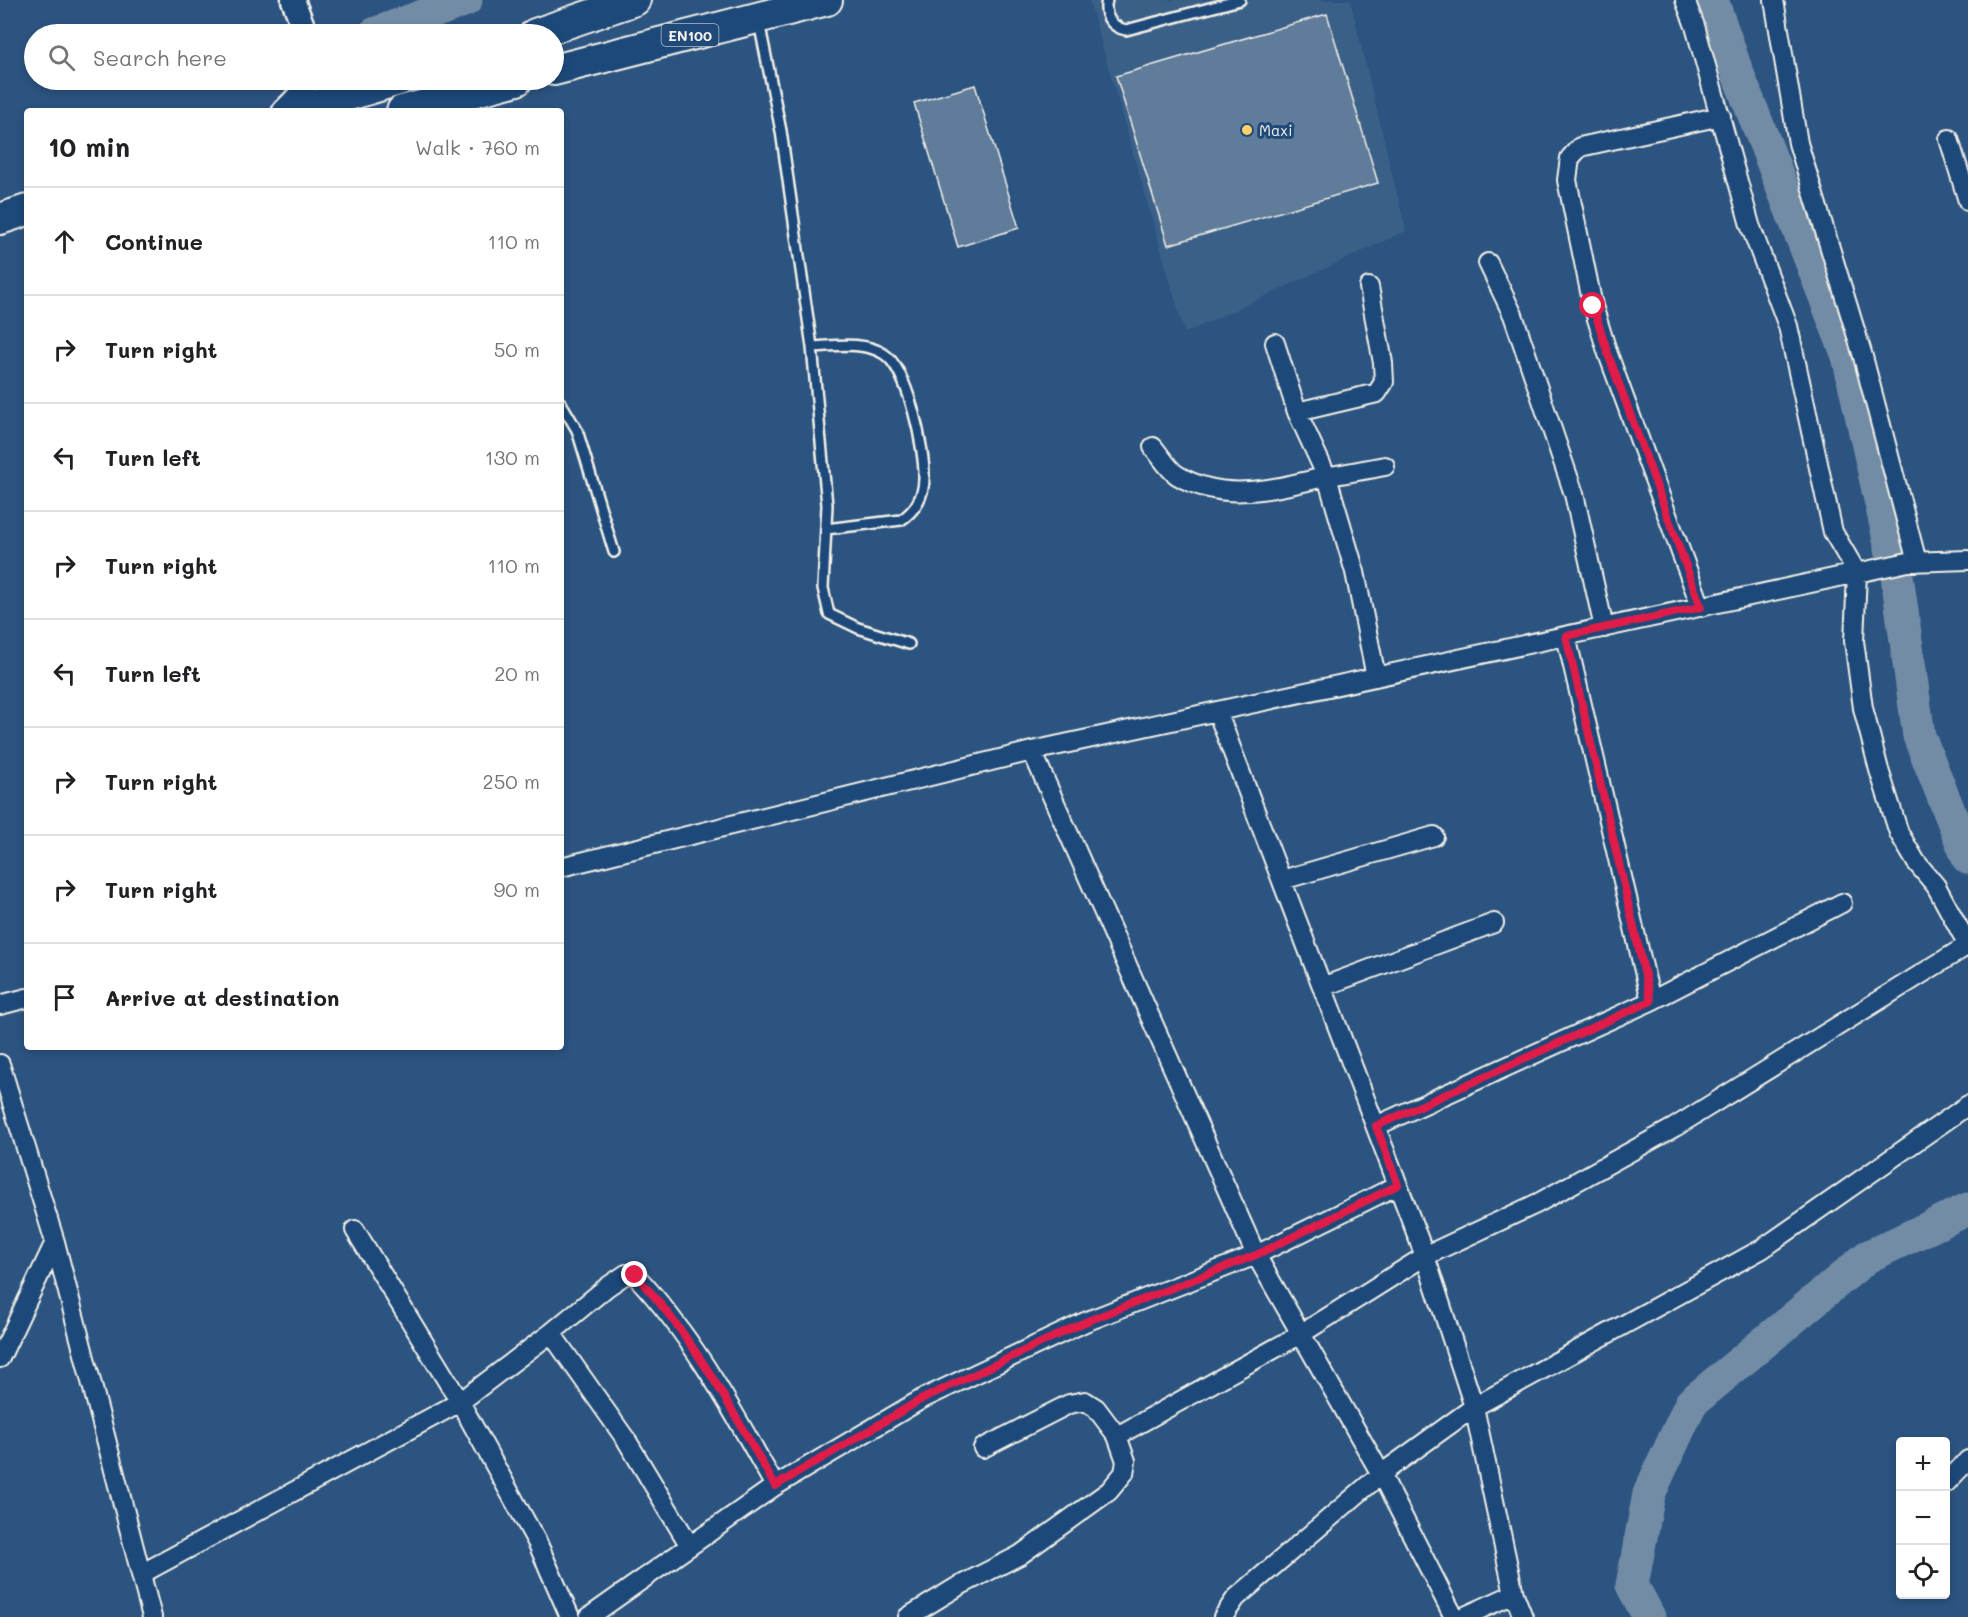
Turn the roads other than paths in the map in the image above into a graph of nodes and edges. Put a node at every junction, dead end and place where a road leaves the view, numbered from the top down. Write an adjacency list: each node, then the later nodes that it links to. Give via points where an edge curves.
1 (293, 0): 9 (street)
2 (635, 0): 10 (highway)
3 (826, 0): 8 (highway, EN100)
4 (1107, 0): 5 (lane, via 1110,22 1126,30)
5 (1240, 0)
6 (1685, 0): 18 (street)
7 (1774, 0): 35 (street, via 1798,143 1862,353)
8 (758, 17): 11 (highway, EN100); 26 (lane, via 781,131)
9 (302, 24)
10 (564, 24)
11 (564, 67)
12 (302, 90): 15 (street)
13 (355, 90): 16 (highway)
14 (481, 90): 17 (highway)
15 (287, 108)
16 (304, 108)
17 (413, 108)
18 (1721, 116): 36 (street, via 1750,225 1788,326 1833,532); 37 (street, via 1580,147 1570,158 1567,180 1593,306 1608,354)
19 (1949, 139): 20 (street)
20 (1968, 201)
21 (24, 211): 22 (highway)
22 (0, 219)
23 (1488, 263): 38 (street, via 1513,315 1574,494)
24 (1369, 287): 28 (street, via 1384,382 1377,393)
25 (1275, 343): 28 (street)
26 (812, 347): 32 (lane); 32 (lane, via 861,346 885,354 900,373 918,430 924,479 911,514 901,520)
27 (564, 408): 33 (lane, via 577,430)
28 (1298, 412): 31 (street)
29 (1153, 447): 31 (street, via 1175,474 1207,489 1270,490)
30 (1385, 466): 31 (street)
31 (1327, 477): 41 (street, via 1355,572)
32 (826, 530): 40 (lane, via 822,588 829,614)
33 (614, 552)
34 (1968, 560): 35 (street)
35 (1913, 562): 36 (street)
36 (1857, 573): 37 (street); 49 (street, via 1854,641 1863,708 1880,770 1899,833 1936,886)
37 (1701, 607): 38 (street)
38 (1604, 628): 39 (street)
39 (1566, 636): 41 (street); 52 (street)
40 (909, 644)
41 (1376, 677): 42 (street)
42 (1217, 711): 43 (street); 46 (street)
43 (1032, 751): 45 (street); 60 (street)
44 (1434, 836): 46 (street)
45 (564, 866)
46 (1282, 880): 50 (street)
47 (1842, 903): 52 (street)
48 (1494, 923): 50 (street)
49 (1968, 945): 61 (street, via 1675,1127 1538,1203)
50 (1322, 987): 56 (street)
51 (24, 999): 53 (street)
52 (1651, 1001): 56 (street)
53 (0, 1005)
54 (0, 1064): 59 (street)
55 (1968, 1105): 66 (street, via 1762,1249)
56 (1376, 1126): 57 (street)
57 (1398, 1185): 60 (street); 61 (street)
58 (355, 1230): 65 (street)
59 (55, 1242): 64 (street); 74 (street)
60 (1256, 1255): 63 (street); 72 (street, via 1085,1322 922,1399)
61 (1425, 1256): 63 (street); 66 (street)
62 (551, 1333): 65 (street); 72 (street, via 607,1287 626,1274 635,1275 674,1322 728,1402); 73 (street, via 627,1441)
63 (1301, 1334): 67 (street); 70 (street)
64 (0, 1358)
65 (460, 1402): 74 (street); 77 (street, via 538,1544)
66 (1474, 1407): 70 (street); 75 (street)
67 (1117, 1436): 68 (street, via 1096,1408 1085,1401 1069,1404); 79 (street, via 1126,1461 1124,1473 1109,1491 1020,1555)
68 (983, 1448)
69 (1968, 1460): 71 (street)
70 (1381, 1474): 80 (street, via 1236,1598); 81 (street)
71 (1950, 1479)
72 (775, 1486): 73 (street)
73 (690, 1546): 78 (street)
74 (141, 1574): 76 (street)
75 (1514, 1594): 82 (street); 83 (street)
76 (152, 1617)
77 (570, 1617)
78 (589, 1617)
79 (908, 1617)
80 (1223, 1617)
81 (1455, 1617)
82 (1462, 1617)
83 (1523, 1617)

